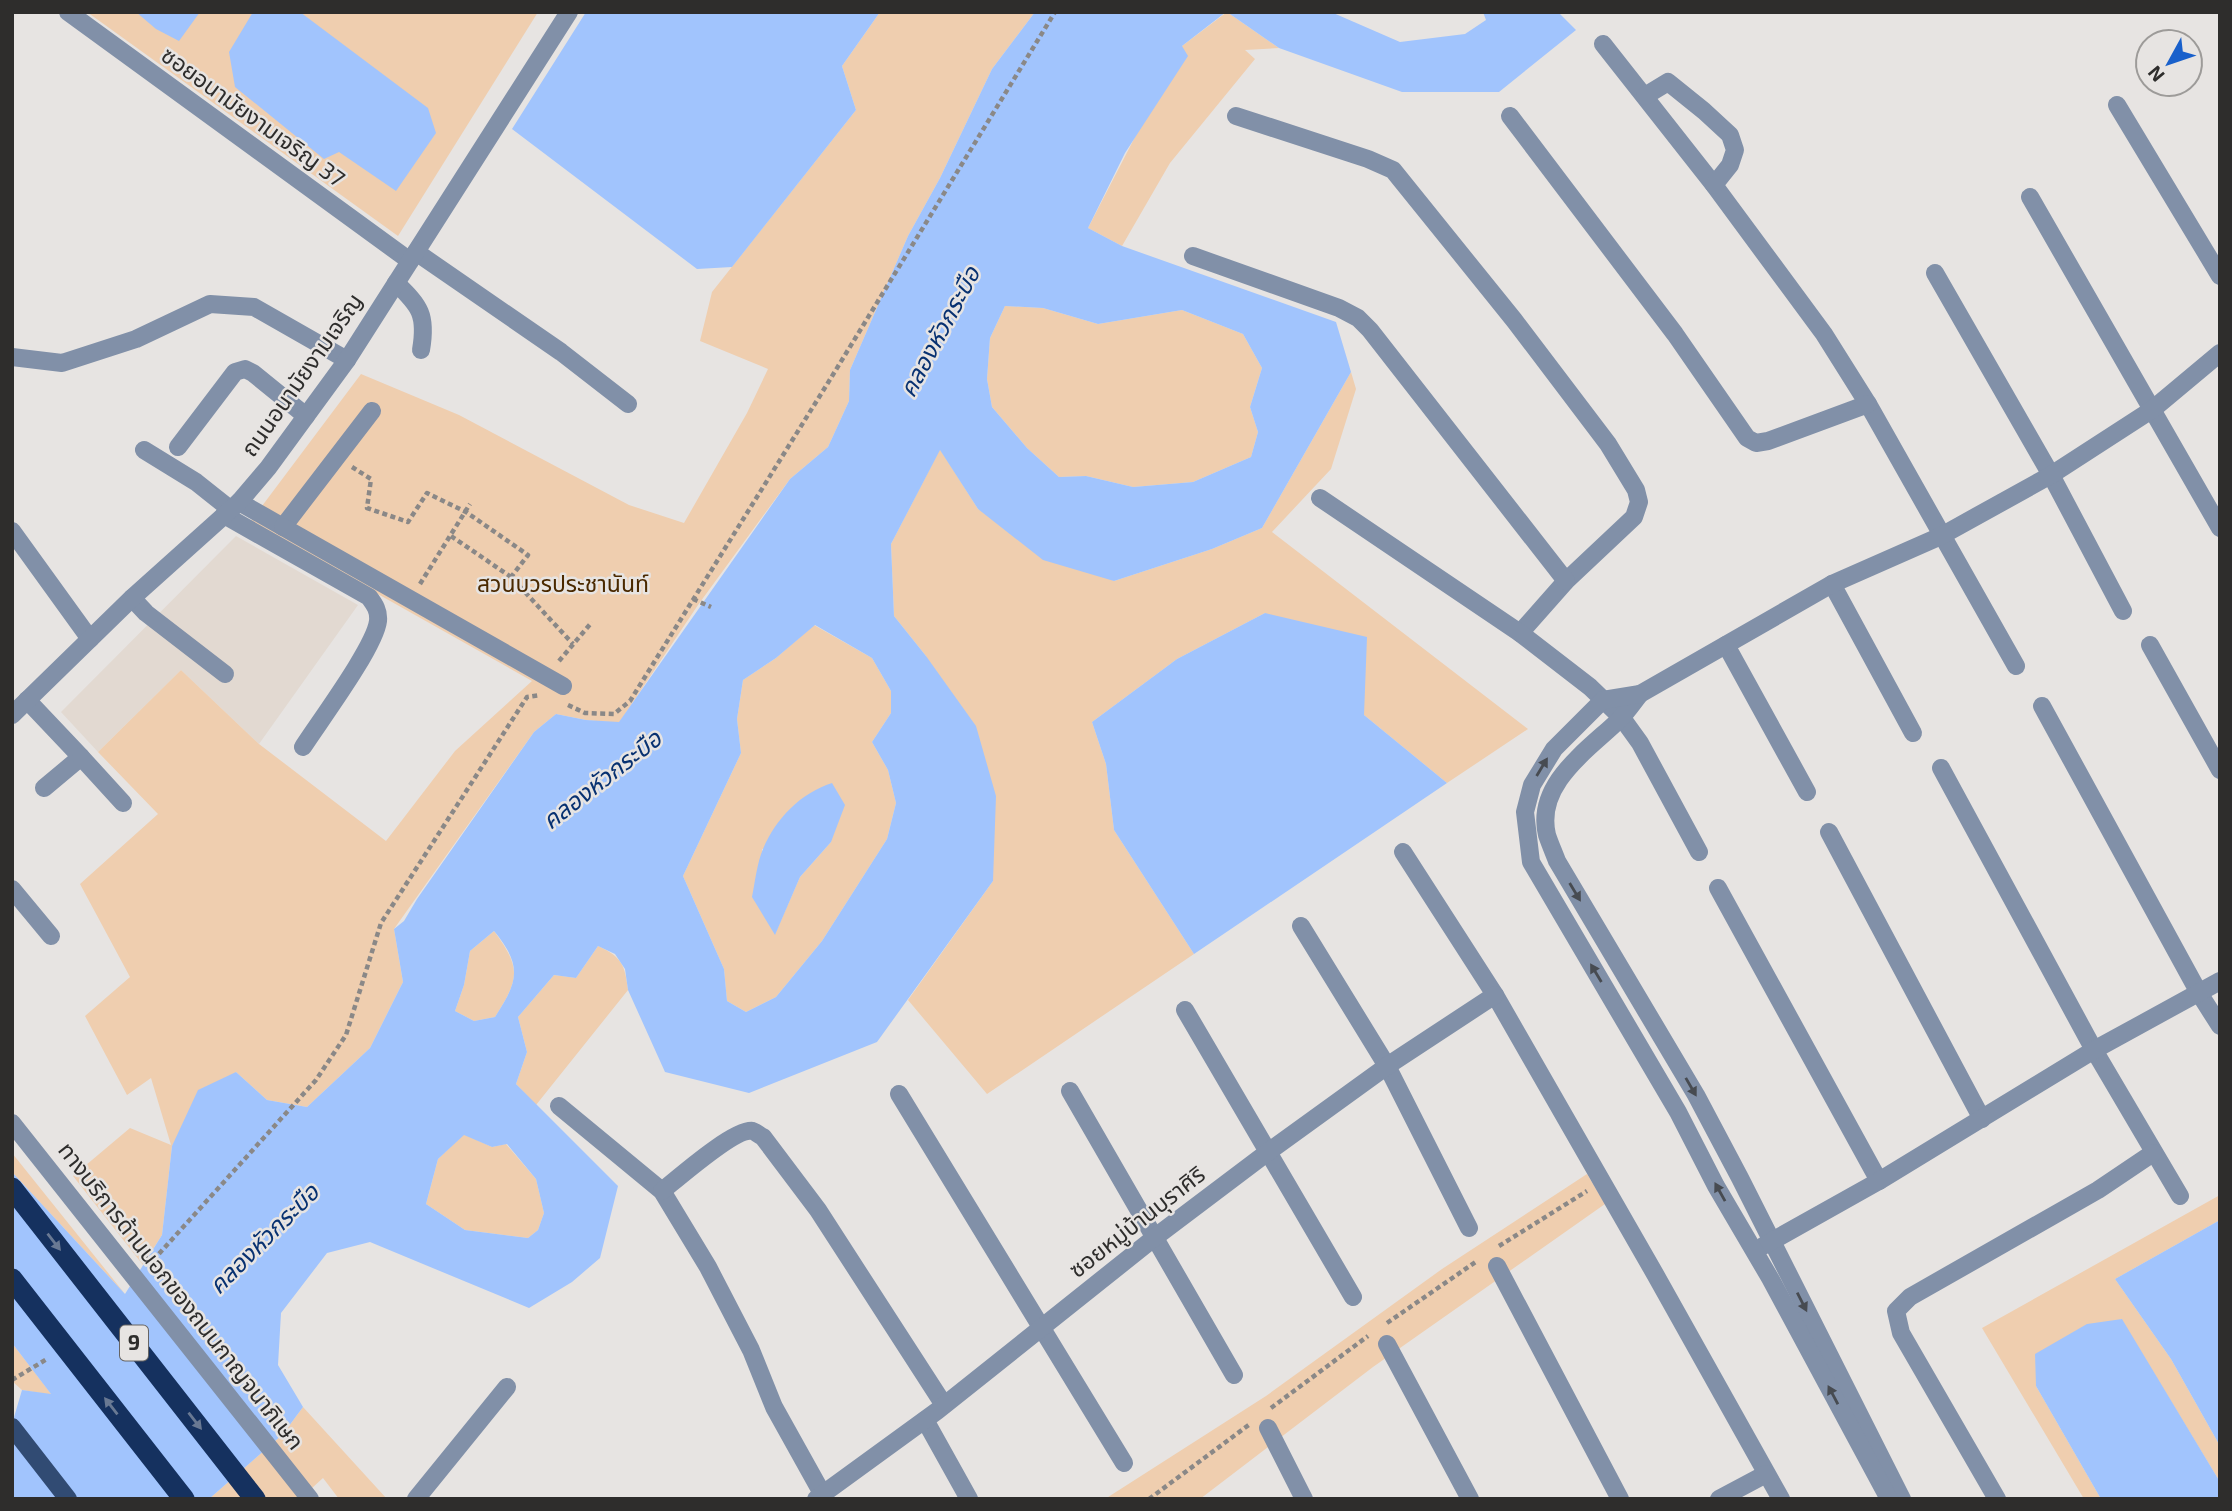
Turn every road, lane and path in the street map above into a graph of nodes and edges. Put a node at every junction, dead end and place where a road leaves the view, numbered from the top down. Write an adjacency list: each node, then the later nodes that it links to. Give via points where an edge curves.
1 (68, 12): 11 (street, ซอยอนามัยงามเจริญ 37)
2 (569, 12): 11 (street, ถนนอนามัยงามเจริญ)
3 (1055, 12): 42 (path)
4 (1603, 44): 5 (street)
5 (1645, 96): 9 (street); 9 (street, via 1668,82 1730,135 1735,150)
6 (2118, 105): 14 (street)
7 (1236, 116): 39 (street, via 1393,170 1608,444 1639,502 1634,517)
8 (1510, 116): 21 (street, via 1675,334 1747,438 1756,443 1768,441)
9 (1714, 185): 21 (street, via 1824,334)
10 (2030, 197): 22 (street)
11 (413, 256): 15 (street, ถนนอนามัยงามเจริญ); 20 (street, ซอยอนามัยงามเจริญ 37, via 561,352)
12 (1193, 256): 39 (street, via 1358,318)
13 (1935, 273): 28 (street)
14 (2220, 276)
15 (396, 283): 16 (street, via 416,302 423,318); 19 (street, ถนนอนามัยงามเจริญ)
16 (421, 349)
17 (2220, 354): 22 (street)
18 (12, 356): 19 (street, via 62,363 136,339 210,304 254,307)
19 (347, 360): 24 (street, ถนนอนามัยงามเจริญ)
20 (628, 404)
21 (1868, 404): 37 (street)
22 (2153, 409): 28 (street); 34 (street)
23 (372, 411): 27 (street)
24 (306, 416): 25 (street, via 245,369 236,372); 31 (street, ถนนอนามัยงามเจริญ)
25 (178, 447)
26 (144, 450): 31 (street)
27 (337, 457): 32 (path, via 371,479 367,508 408,522 427,493); 33 (street)
28 (2051, 475): 37 (street); 45 (street)
29 (1320, 498): 47 (street)
30 (470, 503): 32 (path)
31 (231, 509): 33 (street); 41 (street, ถนนอนามัยงามเจริญ); 62 (street, via 369,597 377,608 378,622 370,643)
32 (466, 512): 36 (path); 38 (path, via 528,555)
33 (283, 527): 43 (street)
34 (2220, 528)
35 (12, 531): 48 (street)
36 (451, 536): 38 (path); 43 (path)
37 (1941, 536): 40 (street); 52 (street)
38 (511, 577): 49 (path)
39 (1566, 581): 47 (street)
40 (1832, 584): 50 (street); 61 (street)
41 (132, 598): 48 (street, ถนนอนามัยงามเจริญ); 53 (street)
42 (693, 599): 44 (path); 56 (path, via 630,701 614,714 585,713)
43 (410, 600): 54 (street)
44 (711, 607)
45 (2123, 611)
46 (592, 622): 49 (path)
47 (1520, 633): 57 (street)
48 (90, 639): 59 (street, ถนนอนามัยงามเจริญ)
49 (573, 644): 54 (path)
50 (1726, 645): 55 (street); 67 (street)
51 (2150, 645): 65 (street)
52 (2016, 666)
53 (225, 674)
54 (546, 676): 56 (street); 102 (path, via 542,695 527,697 382,923 346,1035 316,1080)
55 (1640, 694): 57 (street); 60 (street)
56 (564, 695)
57 (1603, 700): 60 (street); 73 (street, one-way to 57, via 1528,848 1525,812 1532,785 1554,749)
58 (2042, 706): 79 (street)
59 (17, 709): 63 (street)
60 (1622, 718): 71 (street); 72 (street, via 1576,759 1553,789 1546,821)
61 (1913, 733)
62 (303, 747)
63 (81, 757): 66 (street); 68 (street)
64 (1941, 768): 85 (street)
65 (2220, 769)
66 (44, 788)
67 (1807, 792)
68 (123, 803)
69 (1829, 832): 90 (street)
70 (1403, 852): 80 (street)
71 (1699, 852)
72 (1557, 861): 73 (street); 81 (street, one-way to 81)
73 (1536, 871): 83 (street, one-way to 73)
74 (1718, 888): 94 (street)
75 (12, 889): 77 (street)
76 (1301, 926): 86 (street)
77 (51, 936)
78 (2220, 981): 79 (street)
79 (2199, 993): 84 (street); 85 (street)
80 (1495, 995): 86 (street, ซอยหมู่บ้านบุราศิริ); 115 (street)
81 (1639, 998): 83 (street); 100 (street, one-way to 100, via 1696,1095)
82 (1185, 1010): 92 (street)
83 (1619, 1011): 101 (street, one-way to 83)
84 (2220, 1026)
85 (2094, 1050): 90 (street); 93 (street)
86 (1387, 1066): 92 (street, ซอยหมู่บ้านบุราศิริ); 98 (street)
87 (1070, 1091): 99 (street)
88 (899, 1094): 106 (street)
89 (559, 1106): 96 (street)
90 (1982, 1119): 94 (street)
91 (12, 1123): 120 (street, ทางบริการด้านนอกของถนนกาญจนาภิเษก)
92 (1268, 1152): 99 (street, ซอยหมู่บ้านบุราศิริ); 105 (street)
93 (2153, 1153): 97 (street); 130 (street, via 2098,1190 1910,1297 1896,1311 1901,1333)
94 (1879, 1181): 100 (street)
95 (12, 1188): 119 (highway, 9, one-way to 119, bridge)
96 (662, 1191): 110 (street, via 729,1139 754,1131 763,1137 818,1210); 116 (street, via 751,1350)
97 (2180, 1196)
98 (1469, 1228)
99 (1154, 1238): 106 (street, ซอยหมู่บ้านบุราศิริ); 108 (street)
100 (1771, 1241): 101 (street); 129 (street, one-way to 129)
101 (1754, 1251): 128 (street, one-way to 101)
102 (157, 1256)
103 (1497, 1266): 125 (street)
104 (12, 1279): 118 (highway, one-way to 104, bridge)
105 (1353, 1297)
106 (1041, 1328): 110 (street, ซอยหมู่บ้านบุราศิริ); 114 (street)
107 (1387, 1344): 124 (street)
108 (1234, 1375)
109 (507, 1387): 121 (street)
110 (944, 1405): 111 (street, ซอยหมู่บ้านบุราศิริ)
111 (925, 1420): 116 (street, ซอยหมู่บ้านบุราศิริ); 122 (street)
112 (12, 1427): 117 (main road)
113 (1268, 1428): 123 (street)
114 (1124, 1463)
115 (1766, 1474): 126 (street); 127 (street)
116 (820, 1497)
117 (68, 1499)
118 (184, 1499)
119 (256, 1499)
120 (310, 1499)
121 (416, 1499)
122 (970, 1499)
123 (1304, 1499)
124 (1470, 1499)
125 (1620, 1499)
126 (1719, 1499)
127 (1781, 1499)
128 (1889, 1499)
129 (1902, 1499)
130 (1997, 1499)

